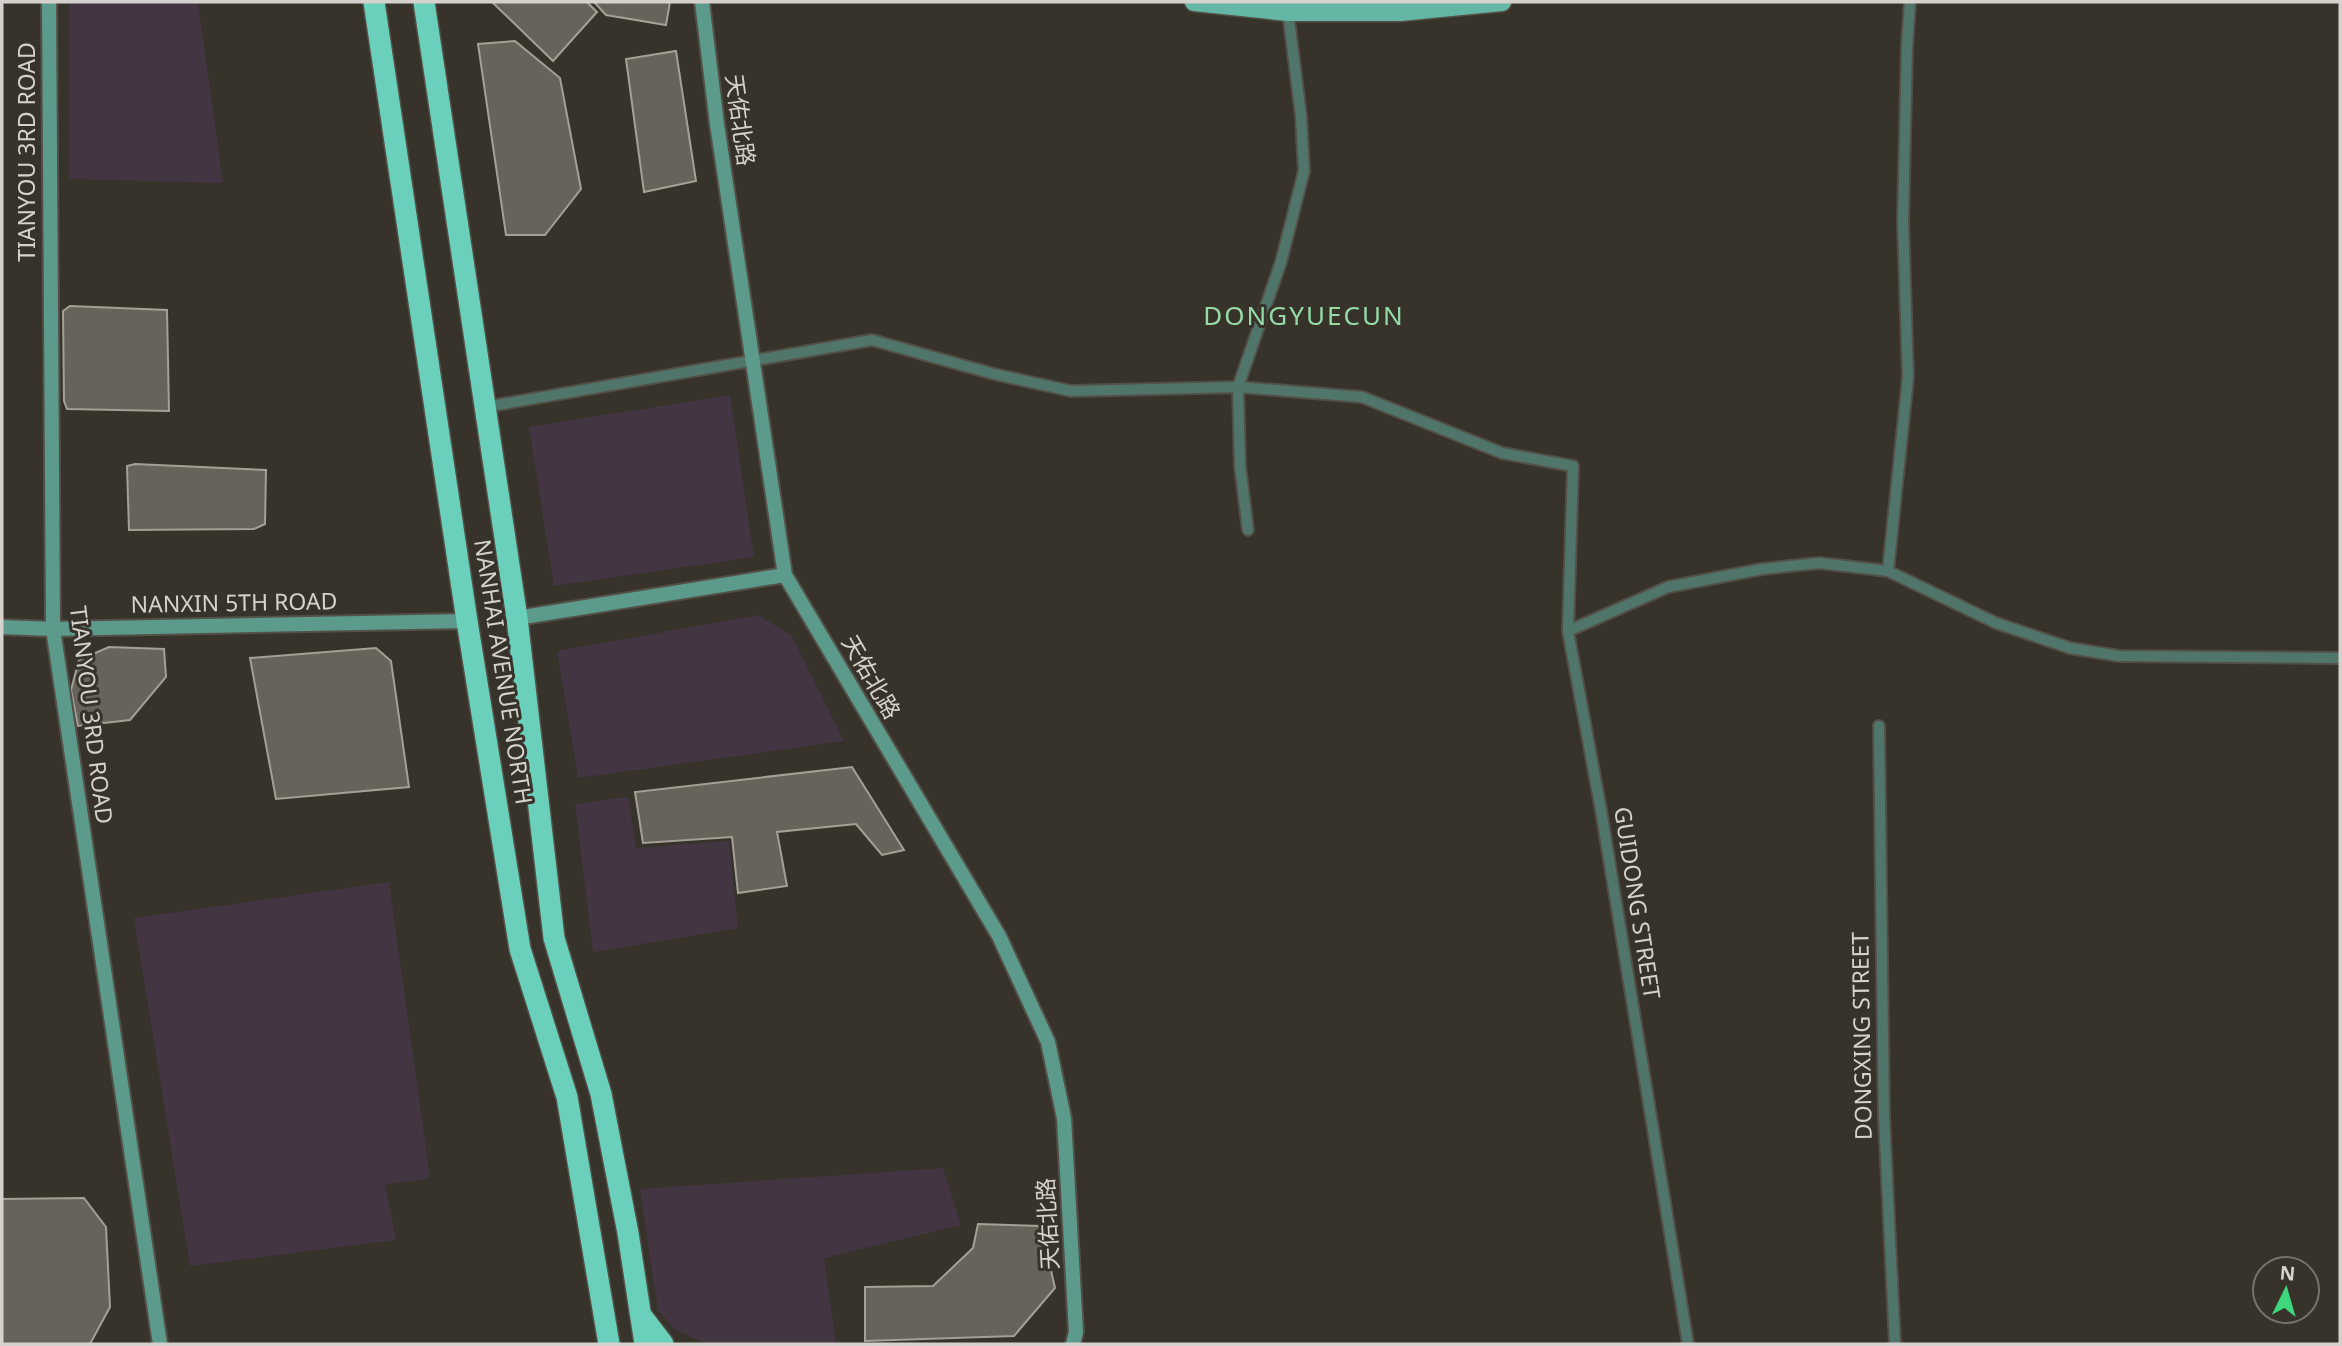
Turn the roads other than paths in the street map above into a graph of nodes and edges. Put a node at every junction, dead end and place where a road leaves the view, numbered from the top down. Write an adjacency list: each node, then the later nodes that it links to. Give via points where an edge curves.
1 (48, 2): 20 (street, TIANYOU 3RD ROAD)
2 (374, 2): 18 (highway, NANHAI AVENUE NORTH)
3 (424, 2): 10 (highway, NANHAI AVENUE NORTH)
4 (434, 2): 10 (highway)
5 (702, 2): 11 (street, 天佑北路)
6 (1194, 2): 9 (main road)
7 (1502, 2): 9 (main road, via 1400,12)
8 (1910, 2): 15 (lane, via 1903,221 1908,377)
9 (1289, 12): 12 (lane, via 1304,170 1281,262)
10 (427, 24): 13 (highway, NANHAI AVENUE NORTH)
11 (753, 363): 12 (lane, via 873,340 1071,391); 13 (lane); 16 (street, 天佑北路)
12 (1238, 387): 14 (lane, via 1240,466); 21 (lane, GUIDONG STREET, via 1362,397 1502,453 1573,466)
13 (485, 407): 17 (highway, NANHAI AVENUE NORTH)
14 (1248, 530)
15 (1888, 571): 21 (lane, via 1819,563 1762,569 1668,587); 22 (lane, via 1996,623 2070,648 2119,656)
16 (786, 575): 17 (street); 29 (street, 天佑北路, via 999,936 1048,1042 1065,1118)
17 (517, 618): 24 (highway, NANHAI AVENUE NORTH, via 554,938 601,1094)
18 (467, 621): 20 (street, NANXIN 5TH ROAD); 26 (highway, NANHAI AVENUE NORTH, via 520,950 566,1097)
19 (2, 627): 20 (street, NANXIN 5TH ROAD)
20 (52, 629): 25 (street, TIANYOU 3RD ROAD)
21 (1568, 631): 30 (lane, GUIDONG STREET)
22 (2340, 658)
23 (1879, 726): 31 (lane, DONGXING STREET, via 1884,1117)
24 (640, 1313): 27 (highway, NANHAI AVENUE NORTH); 28 (highway)
25 (160, 1344)
26 (609, 1344)
27 (645, 1344)
28 (663, 1344)
29 (1073, 1344)
30 (1688, 1344)
31 (1895, 1344)

